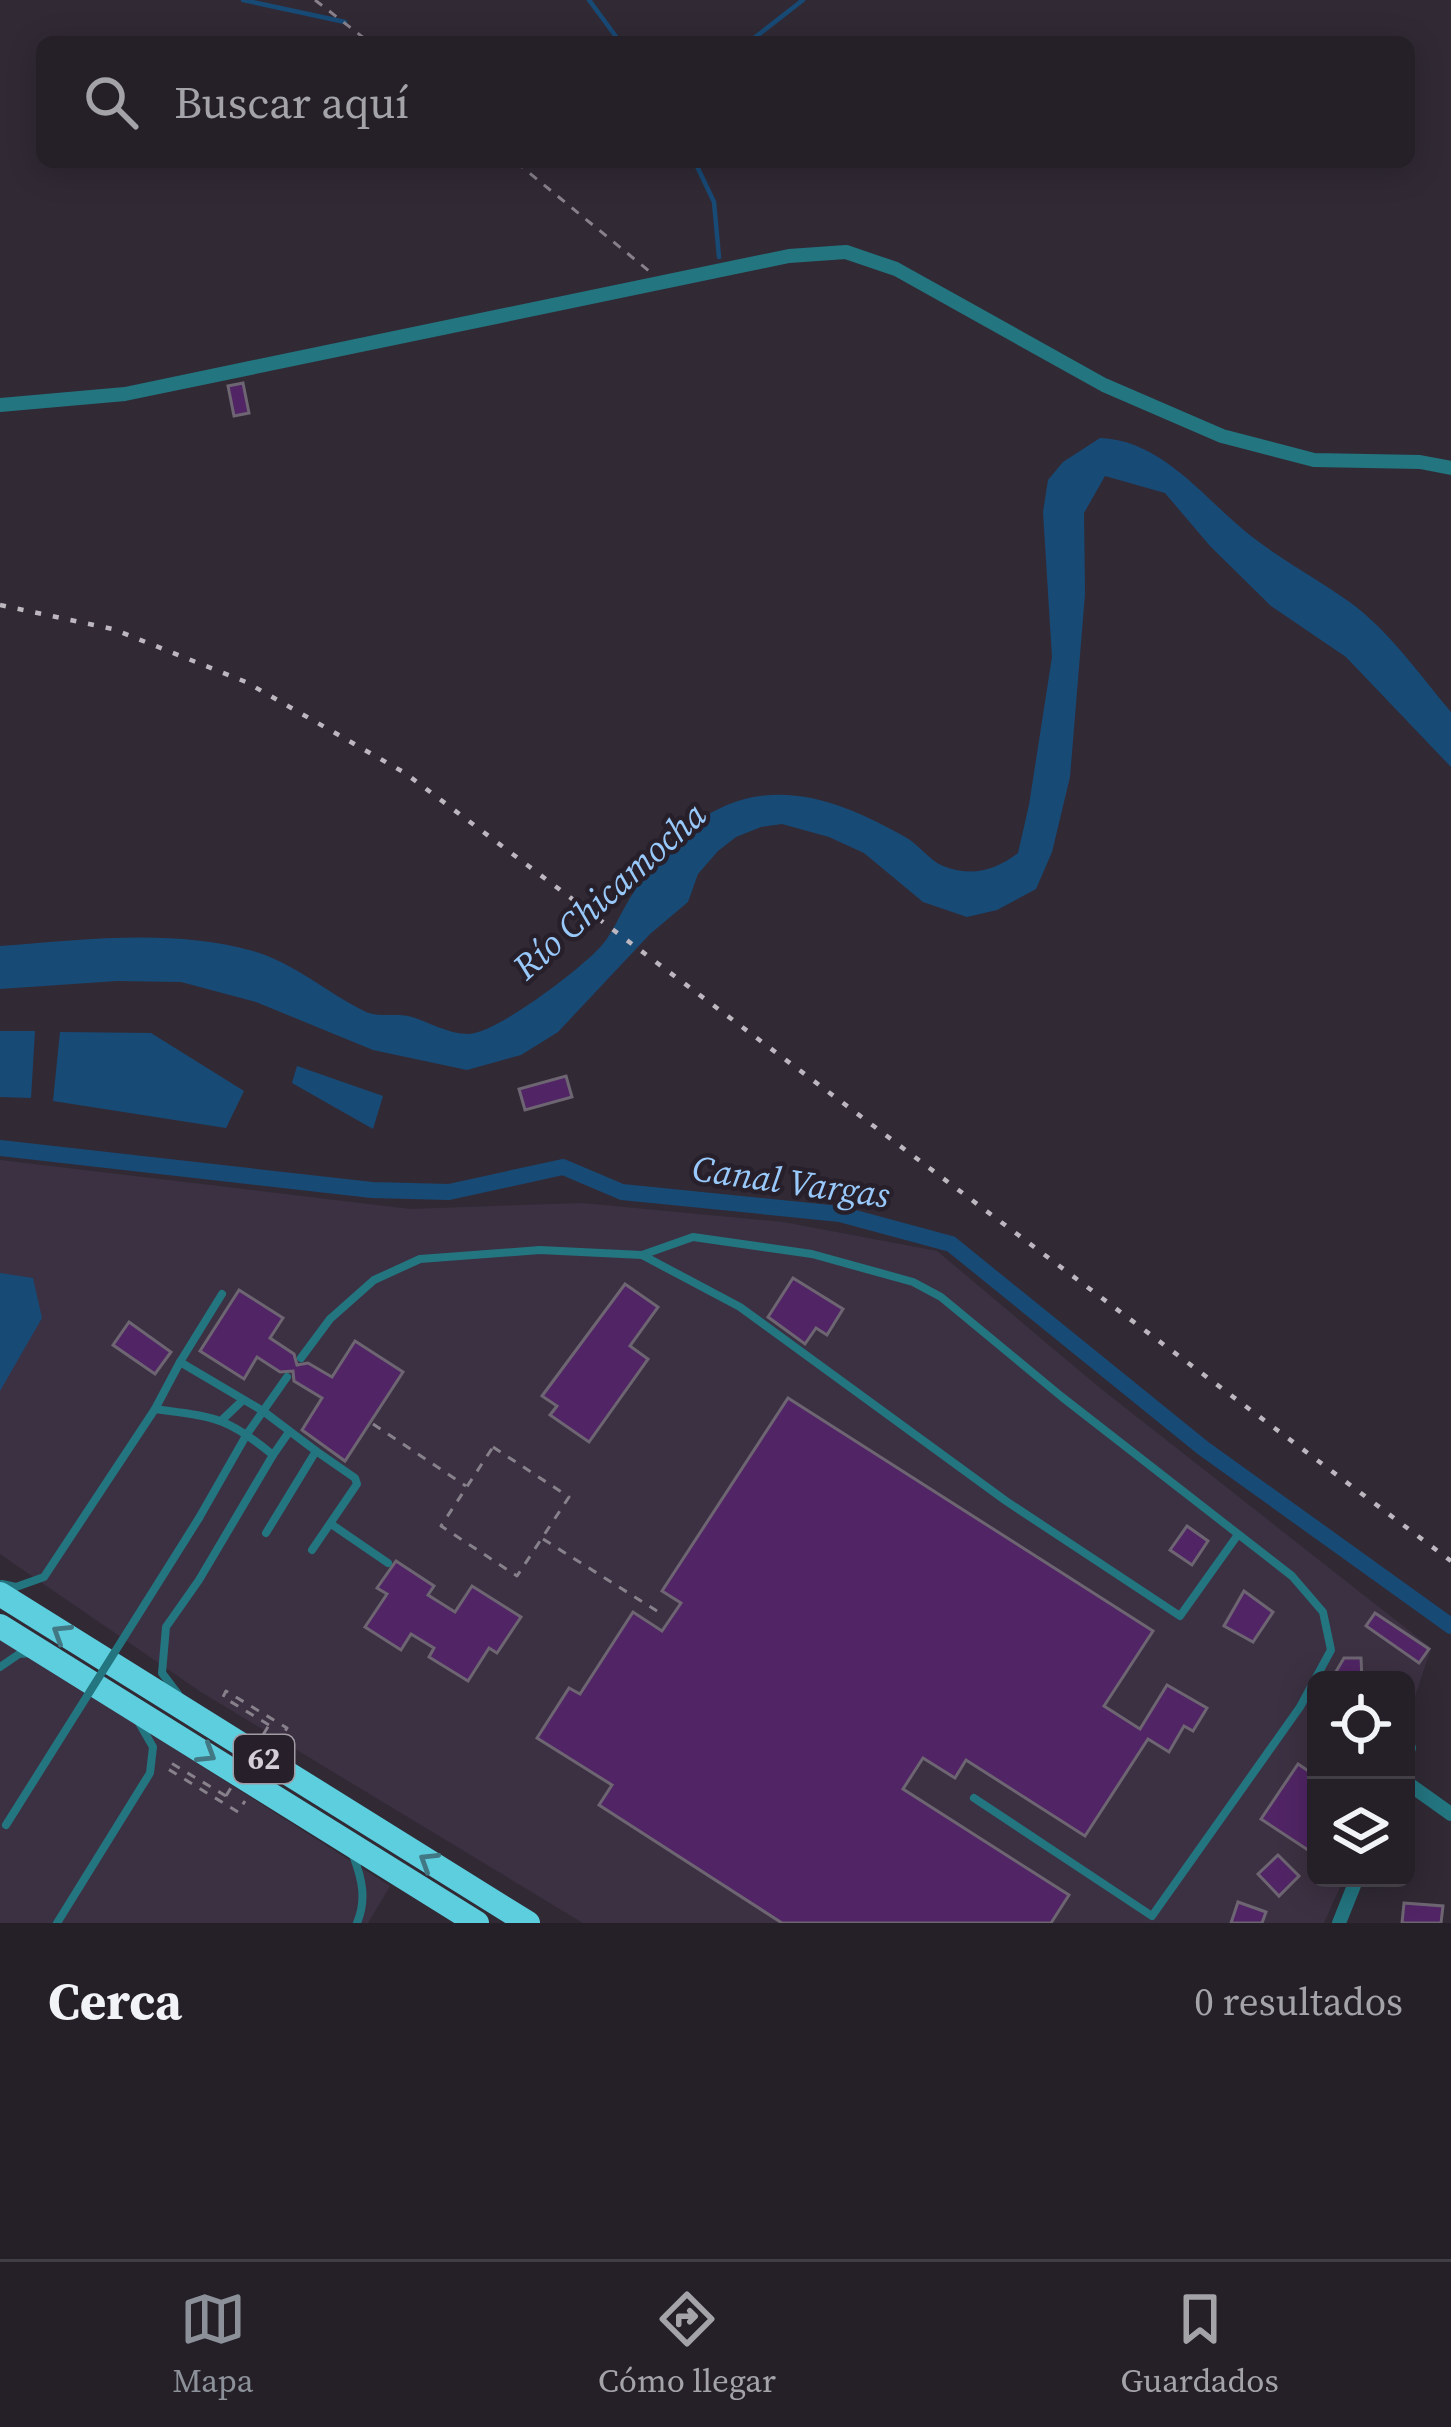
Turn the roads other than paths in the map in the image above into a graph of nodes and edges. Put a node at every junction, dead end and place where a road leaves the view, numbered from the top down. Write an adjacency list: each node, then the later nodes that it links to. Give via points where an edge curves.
1 (0, 405): 2 (street, via 125,394 789,256 846,252 896,269 1104,385 1222,436 1314,460)
2 (1451, 468)
3 (642, 1256): 5 (lane, via 540,1250 420,1259 374,1280); 18 (lane, via 693,1237 812,1254 913,1282); 18 (lane, via 740,1306 1006,1501 1180,1616)
4 (222, 1294): 6 (lane)
5 (301, 1358)
6 (180, 1362): 8 (lane); 9 (lane)
7 (287, 1377): 10 (lane)
8 (243, 1400): 10 (lane); 11 (lane)
9 (155, 1409): 11 (lane); 21 (lane, via 44,1577)
10 (263, 1412): 12 (lane); 13 (lane)
11 (223, 1419): 13 (lane)
12 (290, 1431): 14 (lane); 15 (lane)
13 (247, 1434): 15 (lane); 32 (lane, bridge)
14 (316, 1451): 16 (lane, via 357,1484); 17 (lane)
15 (272, 1455): 27 (lane, via 166,1627 162,1673)
16 (331, 1524): 19 (lane); 20 (lane)
17 (266, 1533)
18 (1237, 1536): 30 (lane, via 1292,1576 1323,1612 1331,1650 1300,1707 1152,1916)
19 (312, 1550)
20 (388, 1563)
21 (0, 1584)
22 (0, 1594): 27 (highway, 62, one-way to 22)
23 (0, 1626): 24 (highway, 62)
24 (40, 1652): 25 (lane); 26 (highway, 62)
25 (0, 1666)
26 (128, 1704): 28 (highway, 62, one-way to 28); 35 (lane, via 153,1748 150,1773)
27 (193, 1715): 28 (highway, 62)
28 (261, 1773): 33 (highway, 62); 38 (highway, 62, one-way to 28)
29 (1415, 1788): 31 (street)
30 (974, 1798)
31 (1451, 1814)
32 (0, 1836)
33 (348, 1842): 36 (lane, via 362,1883); 37 (highway, 62)
34 (1353, 1887): 39 (street)
35 (57, 1923)
36 (357, 1923)
37 (477, 1923)
38 (527, 1923)
39 (1339, 1923)

